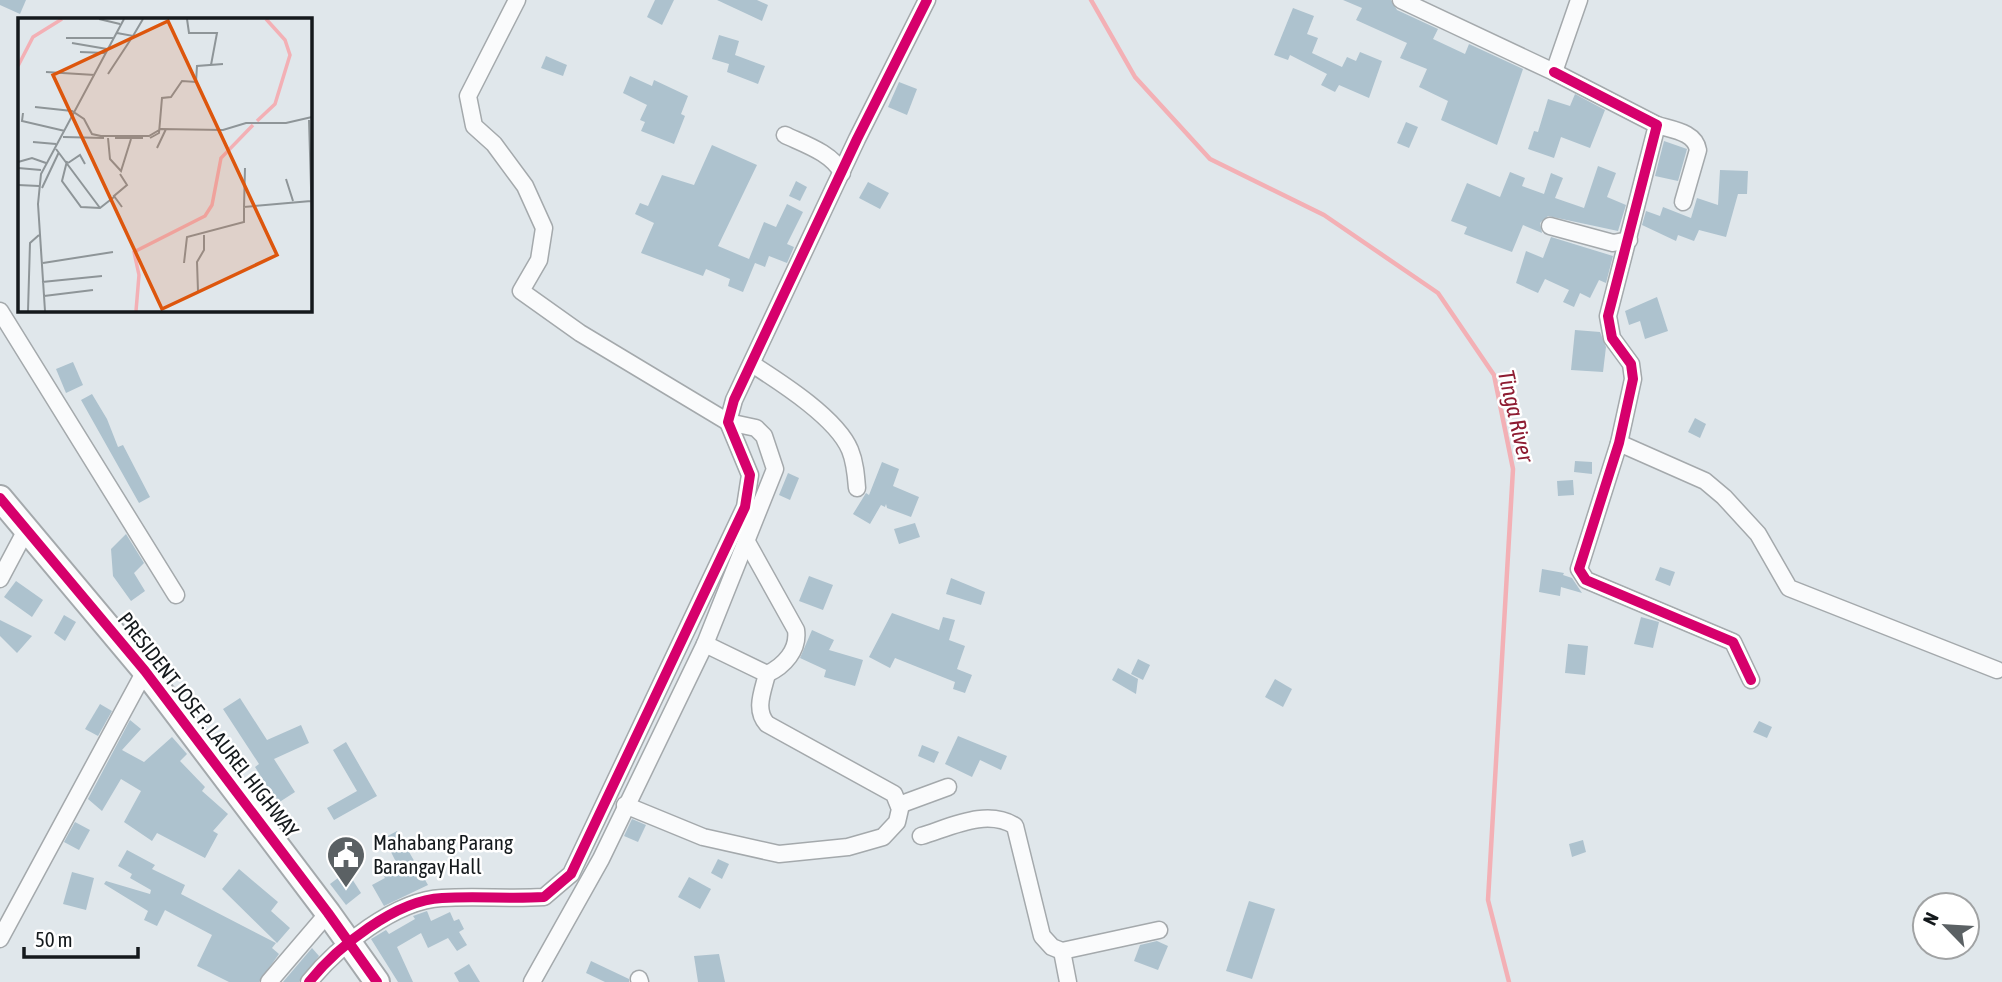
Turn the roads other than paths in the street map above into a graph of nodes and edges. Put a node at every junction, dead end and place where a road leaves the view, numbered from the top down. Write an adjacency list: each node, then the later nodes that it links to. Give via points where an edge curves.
1 (517, 0): 14 (street, via 468,96 474,126 494,144 525,186 544,228 539,260 521,290 580,333)
2 (927, 0): 8 (street)
3 (1401, 0): 5 (street)
4 (1579, 0): 5 (street)
5 (1554, 72): 6 (street)
6 (1657, 125): 9 (street, via 1696,141 1698,150); 11 (street)
7 (785, 135): 8 (street, via 826,156)
8 (842, 173): 13 (street)
9 (1683, 202)
10 (1550, 226): 11 (street, via 1613,243)
11 (1629, 240): 15 (street, via 1608,317 1612,338 1633,374)
12 (0, 311): 21 (street)
13 (752, 363): 14 (street); 16 (street, via 803,397 841,435 855,466)
14 (728, 422): 19 (street, via 746,424 764,436 775,469); 34 (street, via 750,475 745,507 571,874 544,897 440,898 412,904 371,926)
15 (1619, 443): 23 (street, via 1705,481 1724,497 1758,534 1788,587); 26 (street, via 1580,574 1733,642)
16 (857, 488)
17 (1, 503): 18 (highway, PRESIDENT JOSE P. LAUREL HIGHWAY)
18 (26, 530): 20 (street); 24 (highway, PRESIDENT JOSE P. LAUREL HIGHWAY)
19 (747, 542): 22 (street); 25 (street, via 798,639 781,668)
20 (0, 579)
21 (176, 595)
22 (705, 644): 25 (street); 28 (street)
23 (1997, 670)
24 (145, 671): 31 (highway, PRESIDENT JOSE P. LAUREL HIGHWAY); 33 (street)
25 (767, 674): 29 (street, via 760,706 766,724 894,794)
26 (1751, 680)
27 (948, 787): 29 (street)
28 (625, 805): 29 (street, via 703,837 779,855 848,847 883,837 897,822); 39 (street, via 601,859)
29 (899, 805)
30 (921, 836): 35 (street, via 990,816 1015,825 1042,936)
31 (328, 912): 34 (highway, PRESIDENT JOSE P. LAUREL HIGHWAY); 36 (street)
32 (1159, 930): 35 (street)
33 (0, 939)
34 (350, 944): 37 (street); 38 (highway, PRESIDENT JOSE P. LAUREL HIGHWAY)
35 (1062, 951): 40 (street)
36 (269, 982)
37 (309, 982)
38 (377, 982)
39 (532, 982)
40 (1068, 982)

